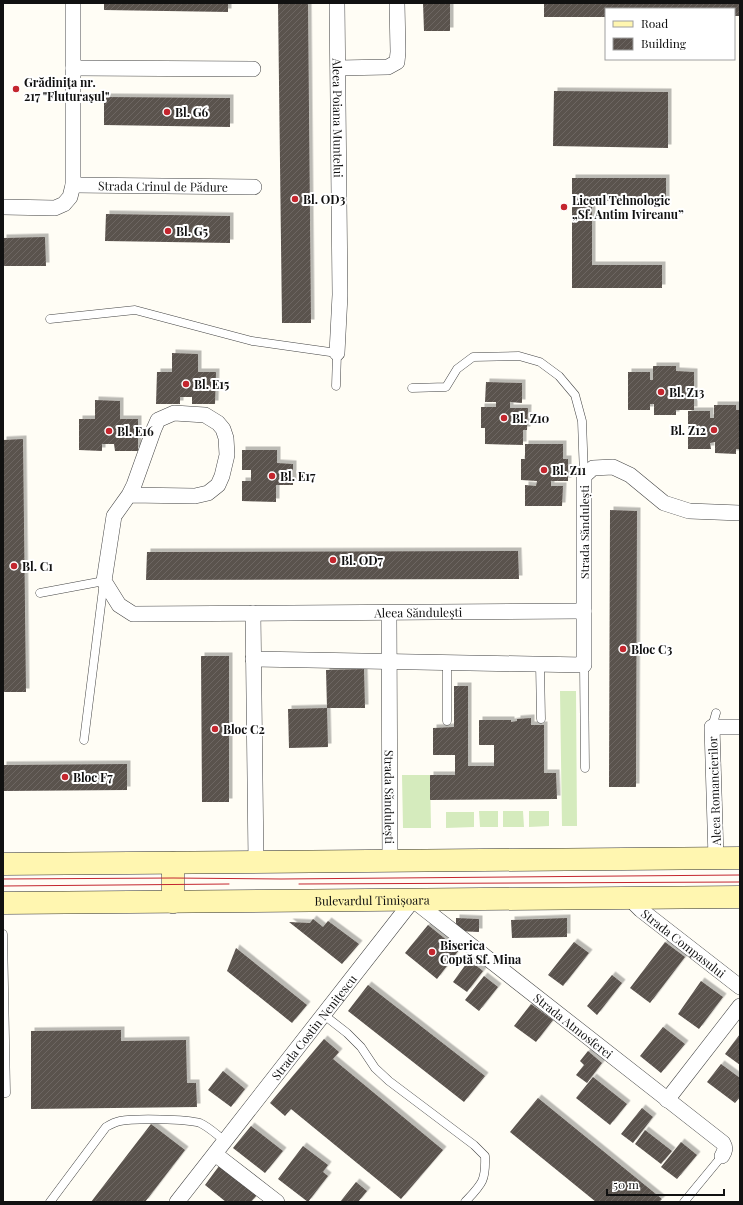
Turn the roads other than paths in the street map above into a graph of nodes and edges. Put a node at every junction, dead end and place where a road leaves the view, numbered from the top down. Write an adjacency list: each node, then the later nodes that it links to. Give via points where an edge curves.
1 (73, 3): 4 (street)
2 (337, 3): 5 (street, Aleea Poiana Muntelui)
3 (398, 3): 5 (street, via 396,62 388,67)
4 (73, 68): 6 (street); 7 (street)
5 (338, 68): 11 (street, Aleea Poiana Muntelui, via 340,295)
6 (252, 69)
7 (73, 184): 8 (street, Strada Crinul de Pădure); 9 (street, via 70,197 64,204 55,208)
8 (254, 187)
9 (3, 207)
10 (50, 319): 11 (lane, via 135,310 252,341)
11 (337, 353): 12 (lane)
12 (336, 386)
13 (412, 388): 14 (lane, via 446,387 457,369 473,357 519,356 540,362 559,376 575,395 582,421)
14 (584, 476): 16 (street, Strada Săndulești, via 593,468 613,467 630,475 664,503 689,511); 19 (street, Strada Săndulești)
15 (129, 495): 15 (street, via 158,420 174,413 204,415 223,428 228,455 218,485 208,493 195,496); 17 (street, via 114,516)
16 (740, 512)
17 (104, 581): 18 (lane); 20 (street, Aleea Săndulești, via 119,605 133,614); 32 (lane)
18 (40, 593)
19 (584, 611): 21 (street, Aleea Săndulești); 26 (street, Strada Săndulești)
20 (252, 613): 21 (street, Aleea Săndulești); 22 (street)
21 (389, 613): 23 (street, Strada Săndulești)
22 (253, 659): 23 (street); 37 (street)
23 (390, 661): 24 (street); 36 (street, Strada Săndulești)
24 (447, 662): 25 (street); 29 (lane)
25 (540, 664): 26 (street); 28 (lane)
26 (584, 665): 33 (lane)
27 (716, 713): 30 (lane)
28 (541, 719)
29 (448, 721)
30 (712, 727): 31 (street, Aleea Romancierilor); 34 (street, Aleea Romancierilor)
31 (740, 727)
32 (84, 740)
33 (585, 768)
34 (716, 858): 35 (main road); 36 (main road)
35 (740, 858)
36 (390, 861): 37 (main road)
37 (256, 862): 38 (main road)
38 (173, 863): 39 (main road); 43 (main road)
39 (3, 864)
40 (740, 897): 41 (main road, Bulevardul Timișoara)
41 (629, 898): 42 (main road, Bulevardul Timișoara); 47 (street, Strada Compasului)
42 (413, 900): 43 (main road, Bulevardul Timișoara); 49 (street, Strada Costin Nenițescu); 51 (street, Strada Atmosferei)
43 (173, 902): 44 (main road, Bulevardul Timișoara)
44 (3, 903)
45 (3, 934): 46 (lane)
46 (3, 940): 50 (lane, via 6,1093)
47 (740, 987)
48 (740, 1006): 51 (street)
49 (324, 1015): 52 (street, Strada Costin Nenițescu); 58 (lane, via 361,1047 375,1068 389,1081 485,1156 486,1172 481,1185)
50 (3, 1093)
51 (667, 1100): 54 (street, Strada Atmosferei, via 723,1143 725,1151)
52 (225, 1141): 53 (street, Strada Costin Nenițescu); 55 (lane, via 207,1127 185,1120 131,1120 113,1123 106,1127)
53 (215, 1154): 56 (street, Strada Costin Nenițescu); 57 (street)
54 (722, 1156): 59 (lane)
55 (50, 1202)
56 (177, 1202)
57 (277, 1202)
58 (465, 1202)
59 (684, 1202)

